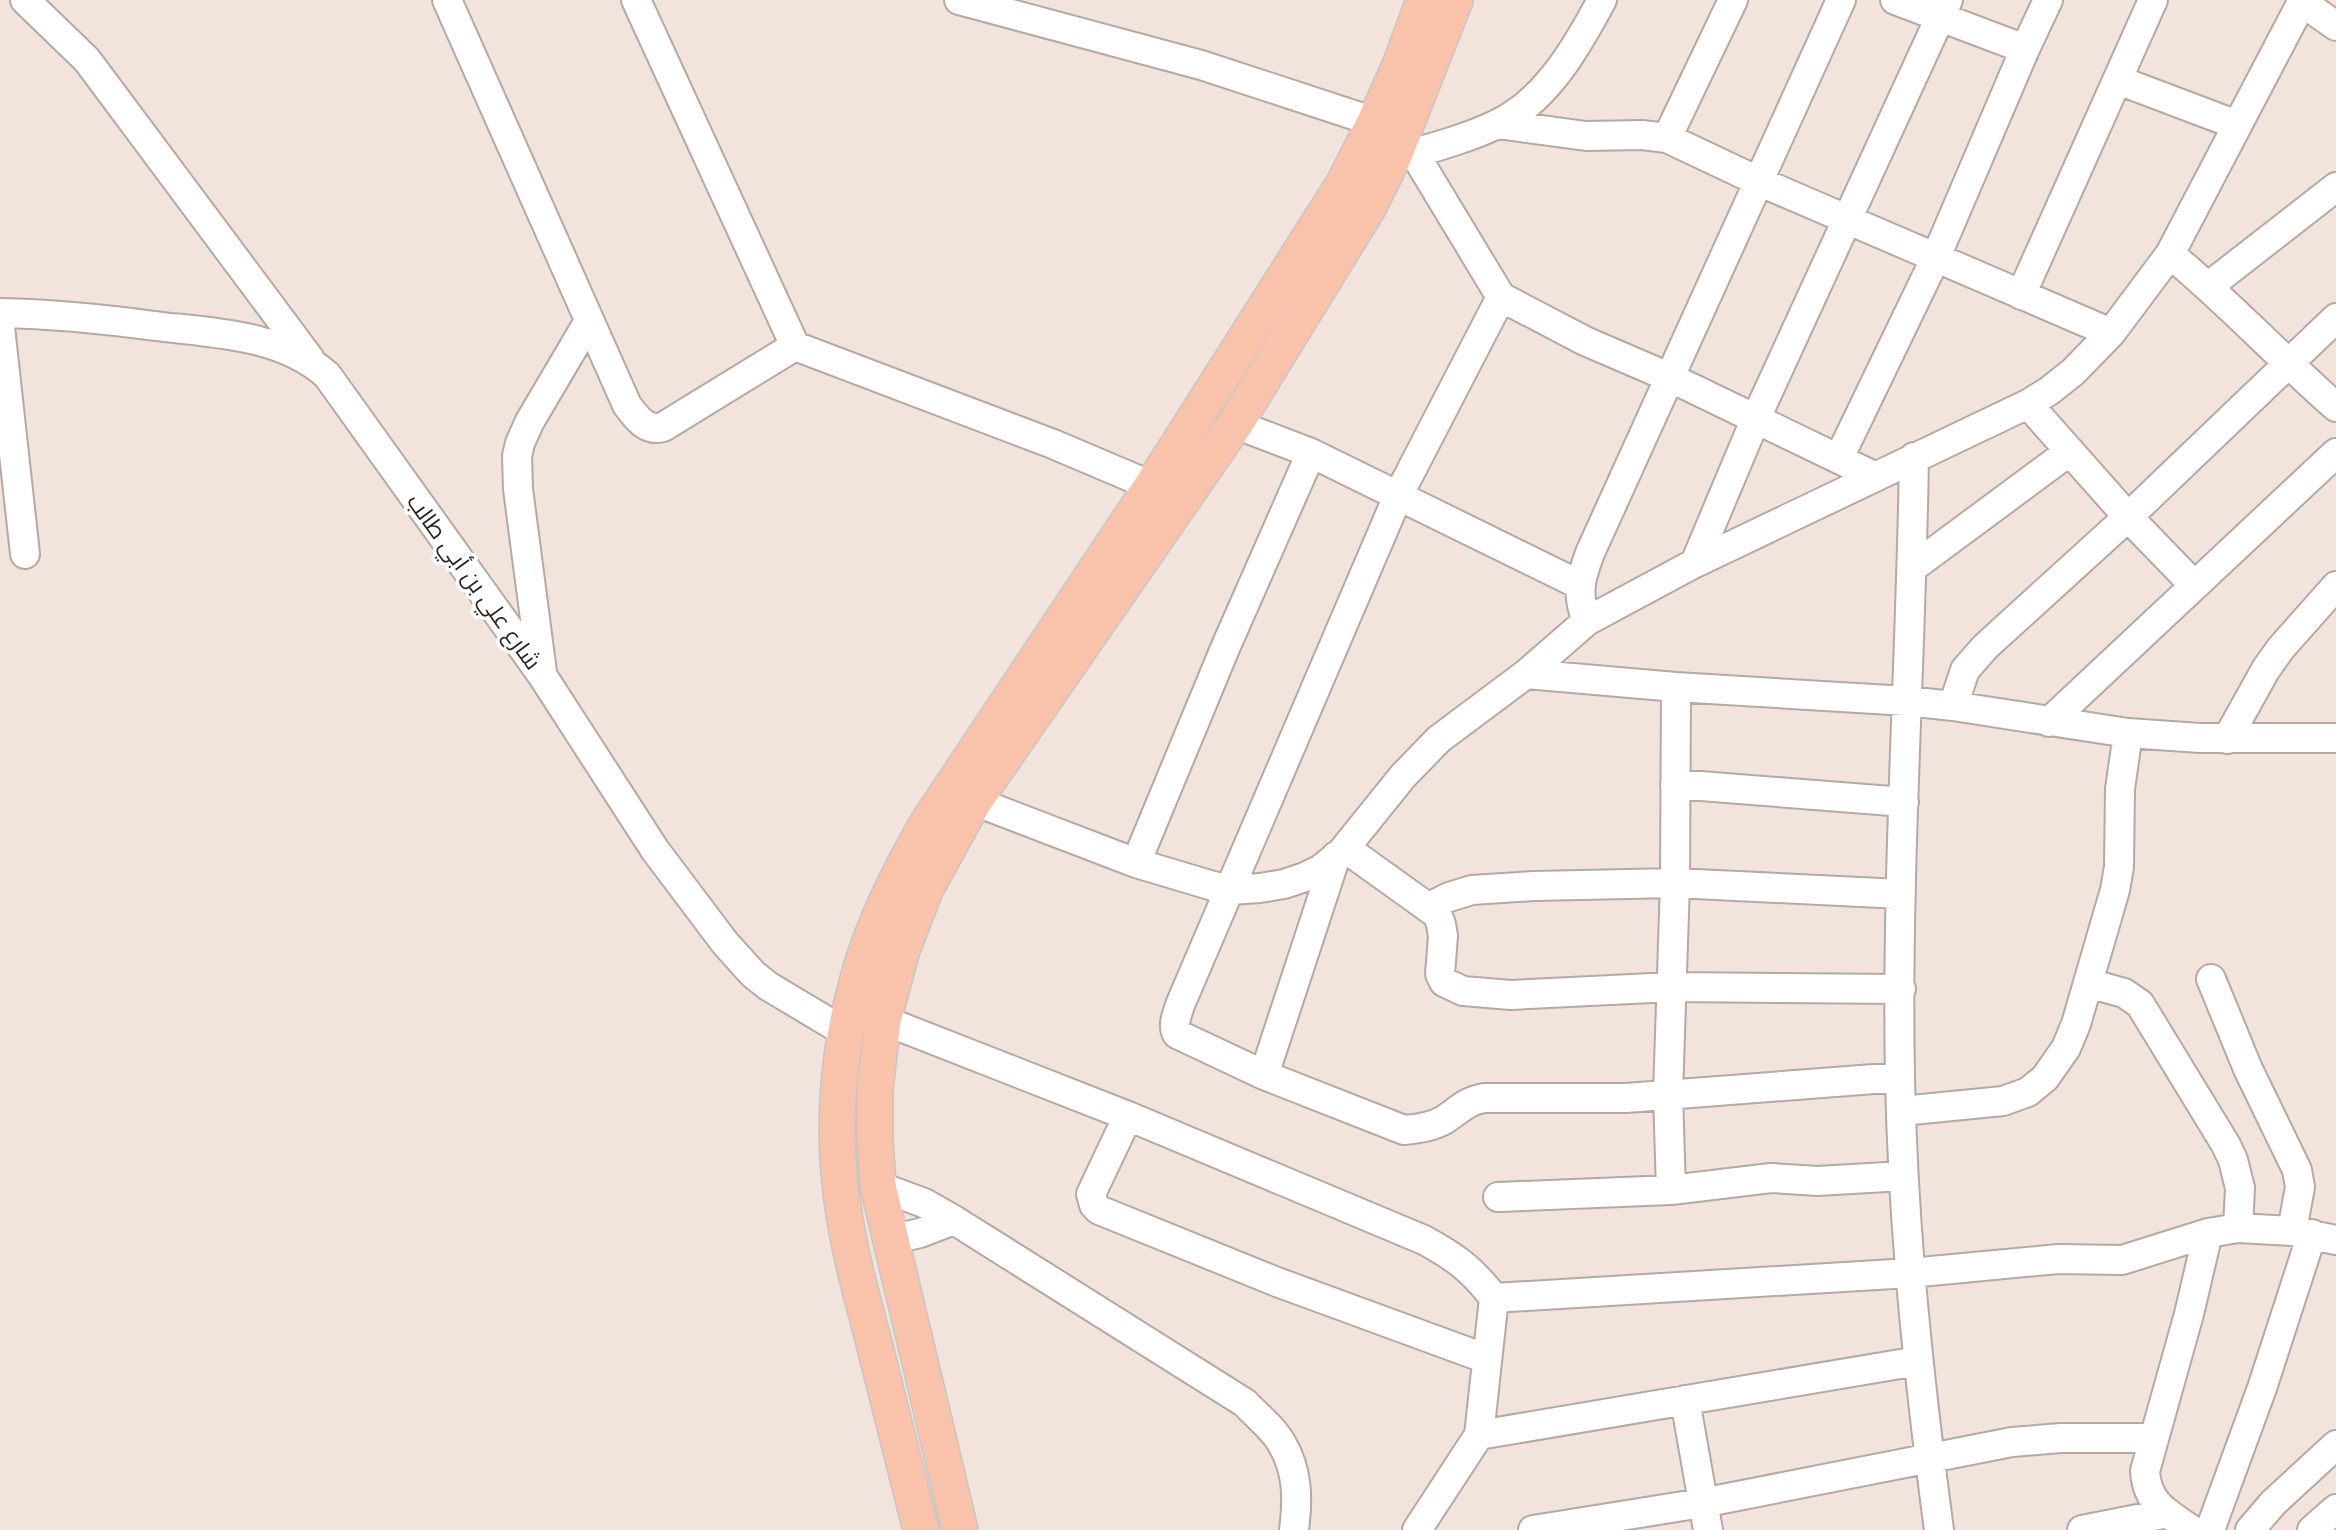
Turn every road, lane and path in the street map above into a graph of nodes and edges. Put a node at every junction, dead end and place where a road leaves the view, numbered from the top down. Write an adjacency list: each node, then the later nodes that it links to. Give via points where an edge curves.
1 (25, 0): 37 (street, via 87,60)
2 (447, 0): 33 (street)
3 (636, 0): 36 (street)
4 (959, 0): 18 (street, via 1201,65)
5 (1424, 0): 18 (main road)
6 (1455, 0): 22 (main road)
7 (1602, 0): 19 (street, via 1547,85)
8 (1733, 0): 21 (street)
9 (1841, 0): 23 (street)
10 (1895, 0): 14 (street)
11 (2048, 0): 16 (street)
12 (2153, 0): 17 (street)
13 (2302, 1): 15 (street); 20 (street)
14 (1944, 9): 16 (street); 25 (street)
15 (2336, 26)
16 (2025, 49): 27 (street)
17 (2118, 80): 20 (street); 29 (street)
18 (1375, 122): 50 (main road, via 1343,185)
19 (1497, 124): 21 (street, via 1586,136); 22 (street)
20 (2237, 125): 26 (street)
21 (1667, 138): 23 (street)
22 (1404, 155): 30 (street); 43 (main road)
23 (1758, 181): 25 (street); 39 (street)
24 (2336, 187): 28 (street)
25 (1847, 220): 27 (street); 42 (street)
26 (2170, 254): 28 (street); 35 (street)
27 (1936, 257): 29 (street); 48 (street)
28 (2209, 286): 38 (street)
29 (2021, 295): 35 (street)
30 (1501, 297): 39 (street, via 1585,341); 51 (street)
31 (0, 313): 37 (street, شارع علي بن أبي طالب, via 217,333 275,345)
32 (2336, 318): 38 (street)
33 (589, 321): 36 (street, via 627,405 647,427 656,429); 61 (street, via 530,421 517,456)
34 (0, 327): 53 (street)
35 (2111, 333): 40 (street, via 2073,372)
36 (794, 346): 50 (street)
37 (313, 362): 61 (street, شارع علي بن أبي طالب, via 327,375)
38 (2288, 365): 41 (street); 52 (street)
39 (1671, 378): 42 (street); 56 (street)
40 (2028, 404): 44 (street); 47 (street)
41 (2336, 407)
42 (1756, 418): 48 (street); 54 (street)
43 (1235, 424): 45 (street); 70 (main road)
44 (2070, 451): 52 (street); 55 (street)
45 (1311, 453): 51 (street); 73 (street)
46 (2336, 453): 57 (street)
47 (1914, 457): 49 (street); 55 (street)
48 (1839, 458): 49 (street)
49 (1874, 476): 54 (street)
50 (1152, 485): 83 (main road, via 926,824 877,924)
51 (1398, 496): 56 (street); 75 (street)
52 (2128, 517): 57 (street); 64 (street, via 1985,647 1965,670)
53 (25, 554)
54 (1695, 563): 59 (street)
55 (1912, 568): 63 (street)
56 (1580, 584): 59 (street)
57 (2194, 585): 65 (street)
58 (2336, 586): 68 (street, via 2266,669)
59 (1587, 621): 60 (street)
60 (1526, 674): 62 (street); 72 (street, via 1439,739)
61 (542, 675): 83 (street, شارع علي بن أبي طالب, via 655,850 725,943 768,986)
62 (1676, 687): 63 (street); 69 (street)
63 (1907, 701): 64 (street); 71 (street)
64 (1953, 706): 65 (street)
65 (2049, 722): 66 (street)
66 (2128, 733): 68 (street); 79 (street, via 2120,789 2119,867)
67 (2336, 738): 68 (street)
68 (2227, 739)
69 (1675, 784): 71 (street); 74 (street)
70 (974, 801): 73 (street); 82 (main road, via 926,888 902,950)
71 (1904, 802): 76 (street)
72 (1340, 852): 75 (street, via 1305,877); 77 (street); 84 (street)
73 (1136, 863): 75 (street)
74 (1675, 883): 76 (street); 77 (street, via 1472,890); 80 (street)
75 (1231, 890): 84 (street, via 1180,1006 1175,1029 1177,1034)
76 (1901, 894): 81 (street)
77 (1429, 907): 80 (street, via 1437,914 1443,936 1440,974 1444,982 1463,991 1511,995)
78 (2211, 979): 96 (street, via 2297,1170)
79 (2088, 983): 87 (street, via 2066,1048 2045,1078 2028,1092 2003,1101); 94 (street, via 2124,993 2140,1004 2226,1145 2238,1173)
80 (1672, 986): 81 (street); 86 (street)
81 (1901, 989): 85 (street)
82 (883, 1020): 88 (street); 90 (main road, via 875,1089)
83 (845, 1032): 110 (main road, via 837,1133 841,1198)
84 (1264, 1075): 86 (street, via 1404,1130 1441,1122 1471,1100 1484,1098)
85 (1900, 1077): 86 (street); 87 (street)
86 (1668, 1094): 91 (street)
87 (1902, 1111): 89 (street)
88 (1128, 1116): 99 (street, via 1424,1240 1471,1269); 100 (street, via 1091,1194 1099,1210)
89 (1903, 1175): 91 (street, via 1818,1181 1771,1178); 98 (street)
90 (878, 1186): 93 (street); 97 (main road)
91 (1671, 1190): 92 (street)
92 (1498, 1197)
93 (954, 1220): 97 (street); 112 (street, via 1245,1403 1287,1454 1296,1478)
94 (2238, 1228): 95 (street); 96 (street)
95 (2207, 1233): 98 (street, via 2122,1260 2059,1259); 104 (street)
96 (2313, 1235): 118 (street)
97 (890, 1240): 111 (main road)
98 (1910, 1273): 99 (street); 101 (street)
99 (1494, 1298): 100 (street)
100 (1487, 1359): 103 (street)
101 (1918, 1361): 102 (street); 106 (street)
102 (1685, 1401): 103 (street); 109 (street)
103 (1479, 1435): 113 (street)
104 (2154, 1438): 106 (street, via 2012,1442); 108 (street, via 2146,1485 2157,1505)
105 (2336, 1445): 119 (street)
106 (1929, 1458): 109 (street); 115 (street)
107 (2336, 1509): 120 (street)
108 (2168, 1513): 116 (street); 117 (street)
109 (1705, 1517): 114 (street)
110 (921, 1530)
111 (960, 1530)
112 (1294, 1530)
113 (1417, 1530)
114 (1533, 1530)
115 (1939, 1530)
116 (2082, 1530)
117 (2192, 1530)
118 (2210, 1530)
119 (2250, 1530)
120 (2312, 1530)

